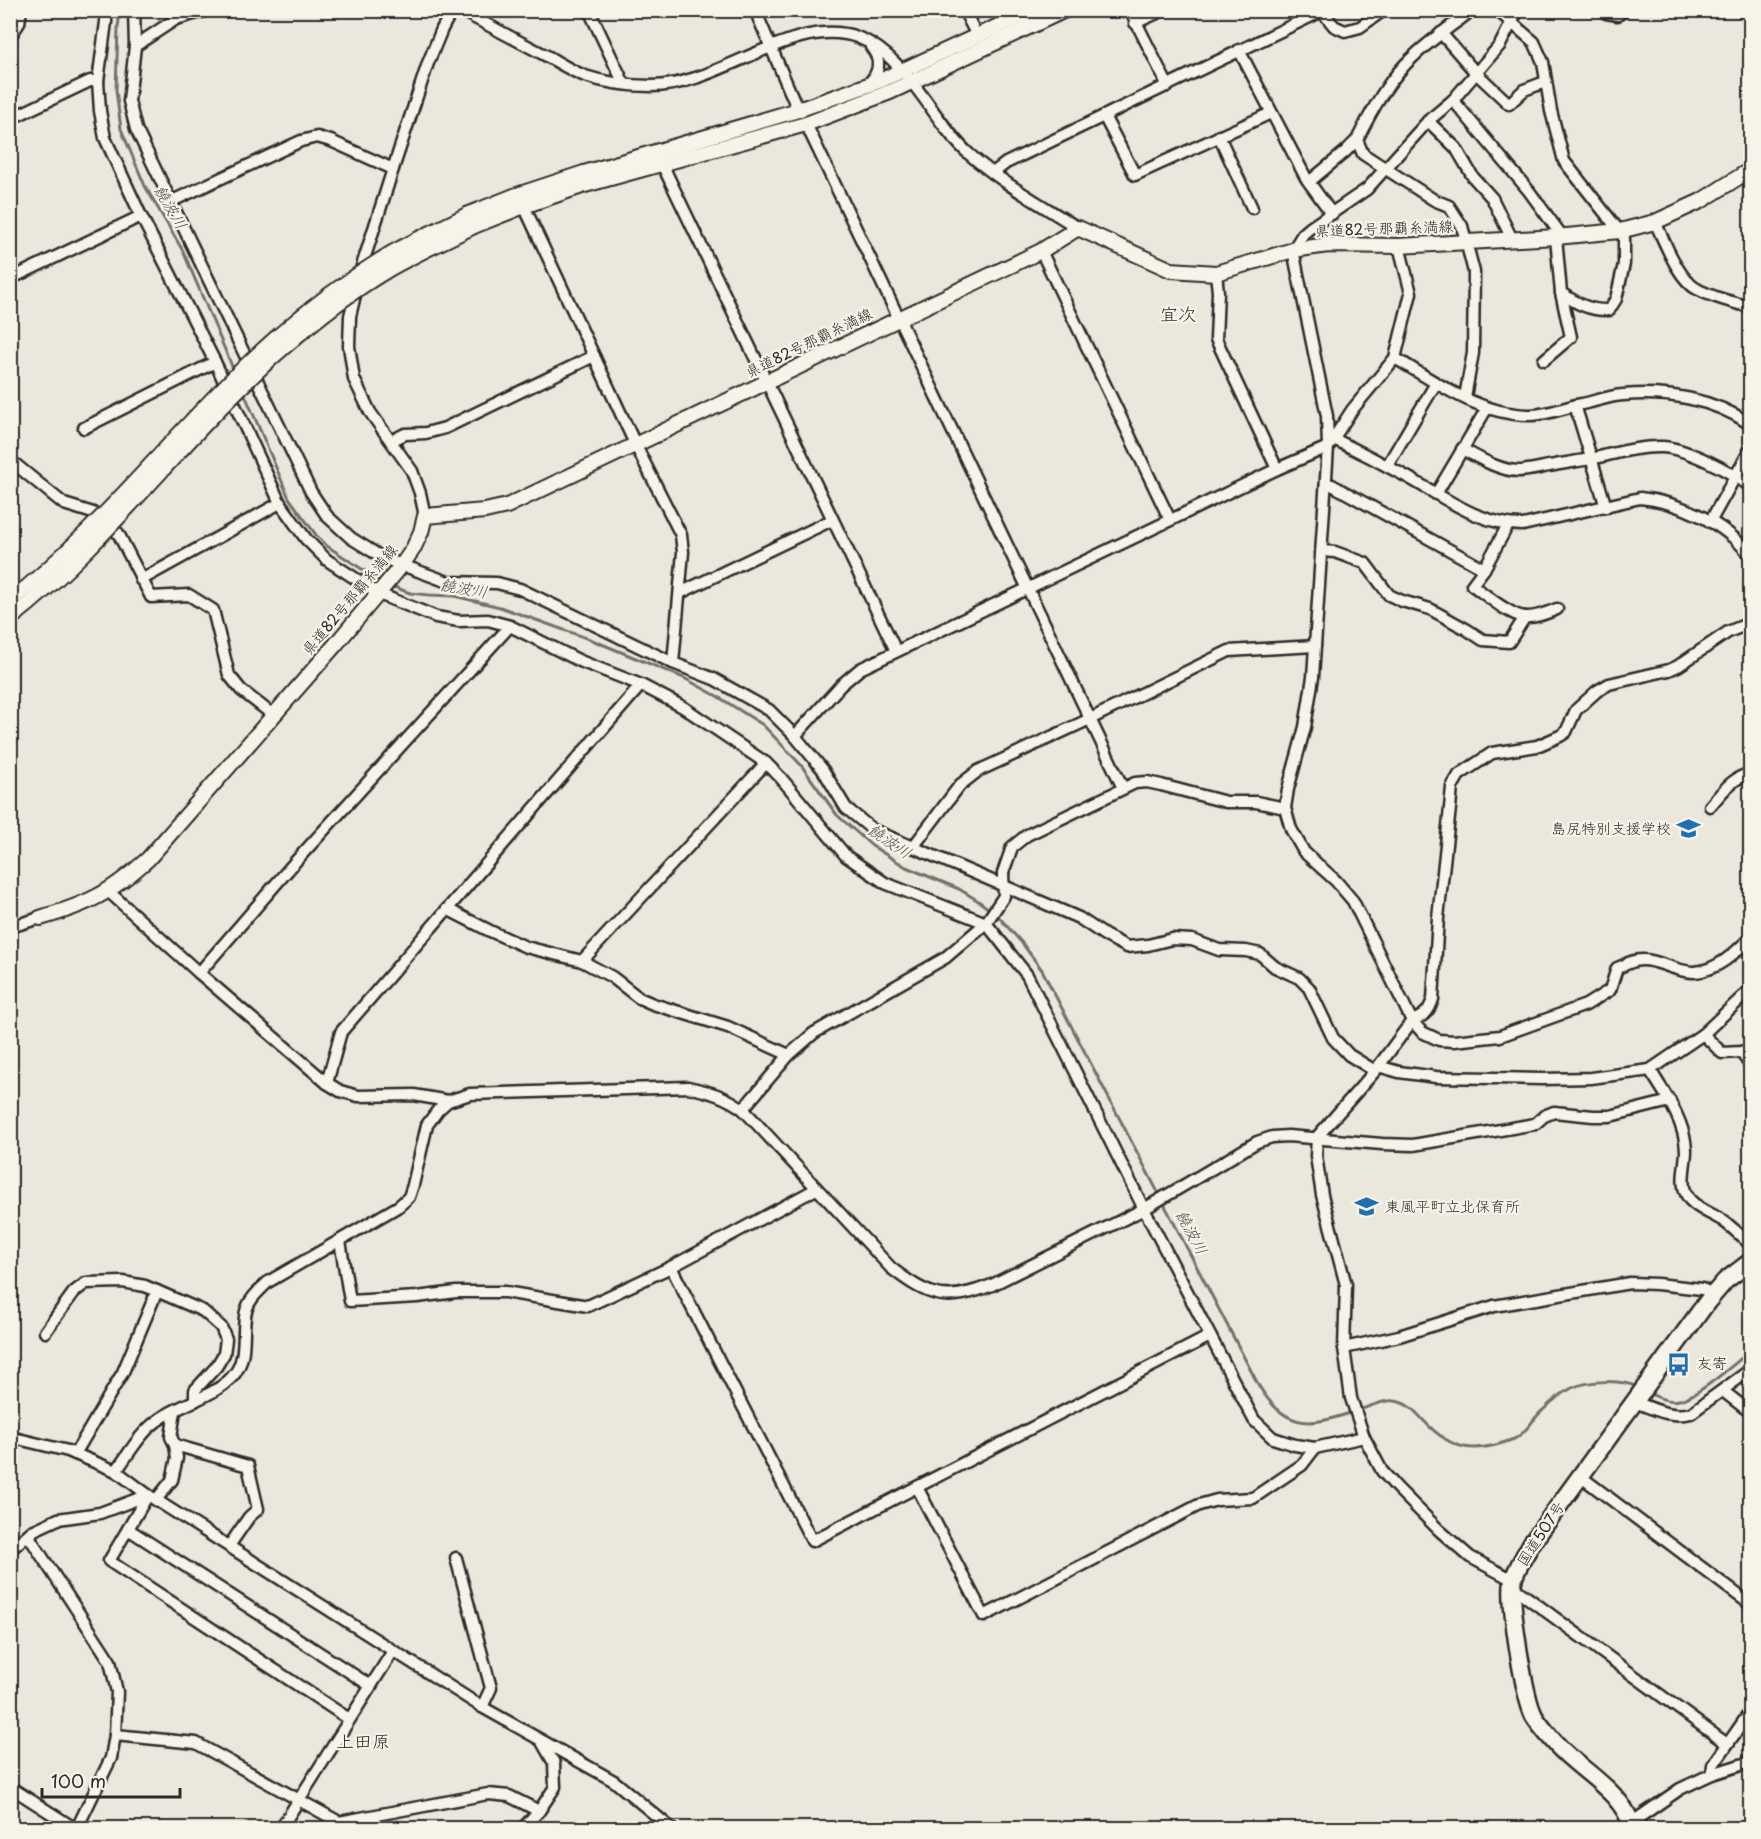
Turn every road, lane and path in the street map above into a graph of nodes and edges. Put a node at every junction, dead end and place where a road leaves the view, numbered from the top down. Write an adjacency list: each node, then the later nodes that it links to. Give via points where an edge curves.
1 (21, 10): 27 (street)
2 (106, 10): 34 (street)
3 (134, 10): 29 (street)
4 (208, 10): 29 (street, via 176,19)
5 (452, 10): 51 (street, via 428,63)
6 (460, 10): 37 (street, via 584,76)
7 (589, 10): 37 (street)
8 (755, 10): 30 (street)
9 (964, 10): 26 (street)
10 (1033, 10): 26 (main road)
11 (1065, 10): 36 (main road)
12 (1130, 10): 24 (street)
13 (1164, 10): 24 (street)
14 (1384, 10): 21 (street, via 1360,27 1345,31 1334,26)
15 (1472, 10): 25 (street)
16 (1497, 10): 23 (street)
17 (1518, 10): 23 (street)
18 (1603, 10): 19 (street, via 1618,15)
19 (1624, 10)
20 (1744, 10): 22 (street)
21 (1321, 11): 31 (street)
22 (1750, 21)
23 (1512, 22): 33 (street, via 1500,45); 35 (street, via 1534,42 1543,62)
24 (1135, 23): 39 (street)
25 (1441, 33): 33 (street); 48 (street, via 1397,75)
26 (977, 36): 32 (main road)
27 (10, 37)
28 (868, 43): 30 (street, via 827,33); 32 (street); 38 (street, via 876,53 879,67)
29 (135, 46): 55 (street, via 129,101 136,129)
30 (771, 48): 37 (street, via 678,83); 41 (street)
31 (1239, 50): 39 (street); 42 (street)
32 (902, 71): 36 (street); 38 (main road)
33 (1476, 73): 35 (street, via 1509,104 1524,90); 40 (street)
34 (99, 81): 44 (street, via 90,81); 59 (street, via 105,138)
35 (1545, 82): 63 (street, via 1564,161)
36 (912, 83): 46 (main road); 52 (street, via 967,152)
37 (624, 84)
38 (867, 85): 41 (main road)
39 (1168, 86): 43 (street)
40 (1453, 100): 45 (street); 64 (street, via 1529,191)
41 (798, 110): 60 (main road, via 514,196)
42 (1271, 113): 47 (street); 54 (street)
43 (1104, 116): 47 (street, via 1136,175); 52 (street)
44 (10, 119)
45 (1428, 121): 50 (street); 65 (street, via 1456,147 1473,177 1492,198)
46 (807, 123): 49 (main road); 74 (street)
47 (1219, 136): 57 (street)
48 (1358, 140): 50 (street, via 1362,153); 54 (street)
49 (662, 164): 56 (main road); 79 (street)
50 (1385, 168): 58 (street, via 1367,189); 66 (street, via 1449,206)
51 (393, 169): 55 (street, via 317,137); 86 (street, via 362,266 350,316 349,346 361,396)
52 (993, 173): 62 (street)
53 (1748, 177): 61 (main road, 県道82号那覇糸満線)
54 (1309, 182): 58 (street)
55 (171, 202): 109 (street, via 311,492 327,516 351,538)
56 (524, 206): 60 (main road); 75 (street)
57 (1252, 208)
58 (1332, 214): 68 (street, via 1303,234)
59 (141, 216): 71 (street); 78 (street)
60 (472, 220): 114 (main road, bridge, via 401,249 355,277 279,335 76,542); 117 (main road, bridge, via 381,274 284,347 63,574)
61 (1655, 222): 63 (main road, 県道82号那覇糸満線); 73 (street, via 1684,278 1696,289)
62 (1078, 228): 69 (main road, 県道82号那覇糸満線); 70 (main road, 県道82号那覇糸満線, via 1172,270)
63 (1620, 231): 64 (main road, 県道82号那覇糸満線); 72 (street, via 1624,237 1624,264 1616,299 1609,310 1596,311)
64 (1559, 236): 65 (main road, 県道82号那覇糸満線); 72 (street)
65 (1512, 239): 66 (main road, 県道82号那覇糸満線)
66 (1467, 242): 67 (main road, 県道82号那覇糸満線); 81 (street, via 1474,272 1473,353)
67 (1399, 246): 68 (main road, 県道82号那覇糸満線, via 1328,245); 76 (street, via 1411,293)
68 (1293, 250): 70 (main road, 県道82号那覇糸満線); 87 (street)
69 (1041, 251): 74 (main road, 県道82号那覇糸満線); 103 (street)
70 (1216, 273): 94 (street, via 1216,339)
71 (10, 279)
72 (1561, 293): 77 (street, via 1571,337)
73 (1750, 307)
74 (899, 318): 79 (main road, 県道82号那覇糸満線); 111 (street)
75 (594, 356): 86 (street, via 445,428 405,434); 88 (street)
76 (1395, 358): 80 (street); 87 (street, via 1352,410)
77 (1544, 360)
78 (215, 362): 85 (street); 99 (street)
79 (767, 381): 88 (main road, 県道82号那覇糸満線); 102 (street)
80 (1436, 383): 81 (street); 93 (street)
81 (1466, 397): 83 (street)
82 (1575, 405): 83 (street, via 1531,415); 84 (street, via 1621,395 1660,394 1722,408); 91 (street)
83 (1487, 408): 89 (street)
84 (1750, 424)
85 (84, 428)
86 (391, 441): 101 (street, via 412,471)
87 (1331, 443): 93 (street); 94 (street); 96 (street)
88 (636, 446): 101 (main road, 県道82号那覇糸満線, via 507,506); 113 (street, via 681,535 684,552)
89 (1462, 449): 91 (street, via 1484,461 1518,471); 98 (street)
90 (1750, 450): 95 (street)
91 (1592, 458): 95 (street, via 1664,447); 100 (street)
92 (10, 460): 110 (street, via 64,504 93,513 117,533)
93 (1387, 466): 98 (street)
94 (1277, 469): 103 (street)
95 (1735, 475): 97 (street); 104 (street)
96 (1326, 484): 106 (street); 108 (street)
97 (1750, 486)
98 (1436, 494): 105 (street, via 1472,515)
99 (280, 503): 110 (street); 112 (street, via 327,560)
100 (1606, 507): 104 (street, via 1640,498 1658,500); 105 (street)
101 (425, 516): 109 (main road, 県道82号那覇糸満線, via 413,549)
102 (832, 520): 113 (street); 121 (street)
103 (1170, 520): 111 (street)
104 (1710, 522): 107 (street)
105 (1508, 525): 108 (street)
106 (1322, 551): 116 (street, via 1365,563 1389,595 1430,609 1483,640 1509,642); 120 (street)
107 (1750, 555)
108 (1484, 568): 116 (street, via 1472,585)
109 (399, 569): 112 (main road, 県道82号那覇糸満線); 122 (street, via 448,582 497,583 520,589)
110 (141, 580): 124 (street, via 151,597 189,596 213,610 229,675 241,690)
111 (1027, 589): 121 (street); 125 (street)
112 (381, 591): 119 (street, via 436,617 488,620); 124 (main road, 県道82号那覇糸満線)
113 (680, 593): 122 (street)
114 (10, 601)
115 (1557, 609): 116 (street)
116 (1525, 617)
117 (10, 619)
118 (1750, 623): 143 (street, via 1728,632 1669,670 1609,684 1576,710 1566,732 1560,736 1537,746 1492,753 1459,776 1452,787 1433,999 1425,1015)
119 (510, 626): 123 (street); 141 (street)
120 (1315, 646): 125 (street, via 1229,651); 131 (street, via 1305,727)
121 (896, 651): 126 (street, via 860,669)
122 (673, 663): 126 (street, via 714,679 769,710)
123 (640, 685): 127 (street, via 683,707); 135 (street)
124 (273, 715): 134 (main road, 県道82号那覇糸満線, via 148,859)
125 (1090, 720): 129 (street); 132 (street, via 978,771 960,785)
126 (795, 736): 132 (street, via 823,770 846,808 873,830)
127 (766, 763): 137 (street, via 846,856 885,883); 140 (street)
128 (1750, 774): 130 (street, via 1740,775)
129 (1123, 788): 131 (street, via 1147,782 1226,802 1256,802); 133 (street, via 1027,835 1012,847 1003,873)
130 (1710, 806)
131 (1285, 808): 143 (street, via 1304,852 1353,901)
132 (914, 848): 133 (street)
133 (1004, 890): 137 (street); 148 (street, via 1079,918 1127,947 1172,939 1192,940 1219,950 1260,954 1275,967 1299,978 1309,988 1334,1038 1349,1055)
134 (108, 891): 136 (main road, 県道82号那覇糸満線, via 74,908); 141 (street)
135 (447, 909): 140 (street, via 526,946); 150 (street, via 341,1032)
136 (40, 918): 138 (street)
137 (988, 920): 146 (street, via 945,958 814,1033); 156 (street, via 1027,975)
138 (10, 927)
139 (1750, 938): 143 (street, via 1731,957 1695,972 1635,960 1617,968 1610,990 1586,1005 1500,1036 1438,1040)
140 (582, 961): 146 (street, via 639,998 728,1027)
141 (199, 973): 150 (street)
142 (1750, 990): 144 (street)
143 (1412, 1021): 148 (street)
144 (1703, 1034): 145 (street, via 1722,1053); 149 (street)
145 (1746, 1051): 147 (street)
146 (789, 1055): 153 (street)
147 (1750, 1065)
148 (1376, 1069): 149 (street, via 1436,1077 1542,1079 1591,1078); 154 (street)
149 (1650, 1070): 152 (street)
150 (327, 1083): 151 (street, via 358,1096 414,1095)
151 (448, 1101): 153 (street, via 470,1094 688,1087 712,1092); 157 (street, via 427,1125 409,1197 390,1213)
152 (1670, 1101): 154 (street, via 1610,1116 1554,1112 1535,1124 1413,1145); 158 (street, via 1685,1136 1683,1181 1690,1201)
153 (743, 1109): 155 (street)
154 (1317, 1137): 156 (street, via 1272,1137 1257,1142); 165 (street, via 1323,1195 1346,1285)
155 (816, 1188): 156 (street, via 912,1285 951,1297 992,1285); 160 (street)
156 (1146, 1207): 164 (street)
157 (340, 1241): 160 (street, via 350,1301 505,1292 588,1306); 169 (street, via 268,1282 256,1293 247,1309 241,1363 232,1378)
158 (1750, 1244)
159 (1750, 1262): 162 (highway, 国道507号)
160 (671, 1267): 179 (street, via 812,1541)
161 (157, 1291): 163 (street, via 123,1282 86,1283 74,1292); 169 (street, via 203,1311 221,1327 226,1340 216,1367 195,1390); 176 (street, via 123,1372)
162 (1714, 1294): 165 (street, via 1694,1288 1630,1283 1494,1306 1399,1336); 168 (highway, 国道507号)
163 (45, 1332)
164 (1210, 1336): 175 (street, via 1254,1420 1273,1438); 179 (street)
165 (1344, 1348): 173 (street, via 1352,1400)
166 (1750, 1370): 167 (street)
167 (1723, 1391): 168 (street, via 1680,1416); 171 (street)
168 (1636, 1399): 178 (highway, 国道507号)
169 (195, 1401): 170 (street)
170 (175, 1411): 174 (street, via 171,1437); 177 (street, via 142,1434)
171 (1750, 1412)
172 (10, 1437): 176 (street)
173 (1364, 1437): 175 (street); 186 (street, via 1382,1470 1439,1530 1470,1557)
174 (175, 1445): 180 (street, via 177,1458 172,1480); 183 (street, via 248,1466 258,1509)
175 (1315, 1448): 179 (street, via 1302,1465 1253,1498 1199,1505 984,1616)
176 (75, 1454): 177 (street)
177 (116, 1472): 180 (street)
178 (1580, 1476): 186 (highway, 国道507号, via 1531,1544); 187 (street)
179 (917, 1487)
180 (152, 1498): 181 (street); 182 (street, via 100,1513 58,1519); 183 (street)
181 (128, 1529): 189 (street); 192 (street, via 109,1561)
182 (32, 1531): 184 (street); 193 (street, via 30,1538 110,1661 117,1692)
183 (229, 1546): 188 (street)
184 (10, 1550)
185 (456, 1558): 190 (street, via 491,1688)
186 (1513, 1583): 195 (street); 202 (highway, 国道507号, via 1513,1613 1534,1716 1559,1747 1603,1784 1624,1808)
187 (1750, 1604)
188 (393, 1651): 189 (street); 190 (street)
189 (371, 1686): 192 (street)
190 (482, 1707): 194 (street)
191 (1750, 1712): 195 (street)
192 (350, 1719): 199 (street)
193 (115, 1735): 199 (street, via 196,1743); 203 (street, via 111,1758)
194 (542, 1742): 200 (street, via 554,1763 555,1787); 206 (street, via 614,1781)
195 (1727, 1744): 197 (street, via 1713,1765)
196 (1750, 1762): 197 (street)
197 (1712, 1774): 202 (street, via 1680,1789)
198 (10, 1787): 203 (street)
199 (299, 1800): 201 (street); 204 (street)
200 (539, 1811): 201 (street, via 509,1796 488,1794); 205 (street)
201 (340, 1825)
202 (1632, 1826)
203 (76, 1828)
204 (281, 1828)
205 (523, 1828)
206 (671, 1828)

